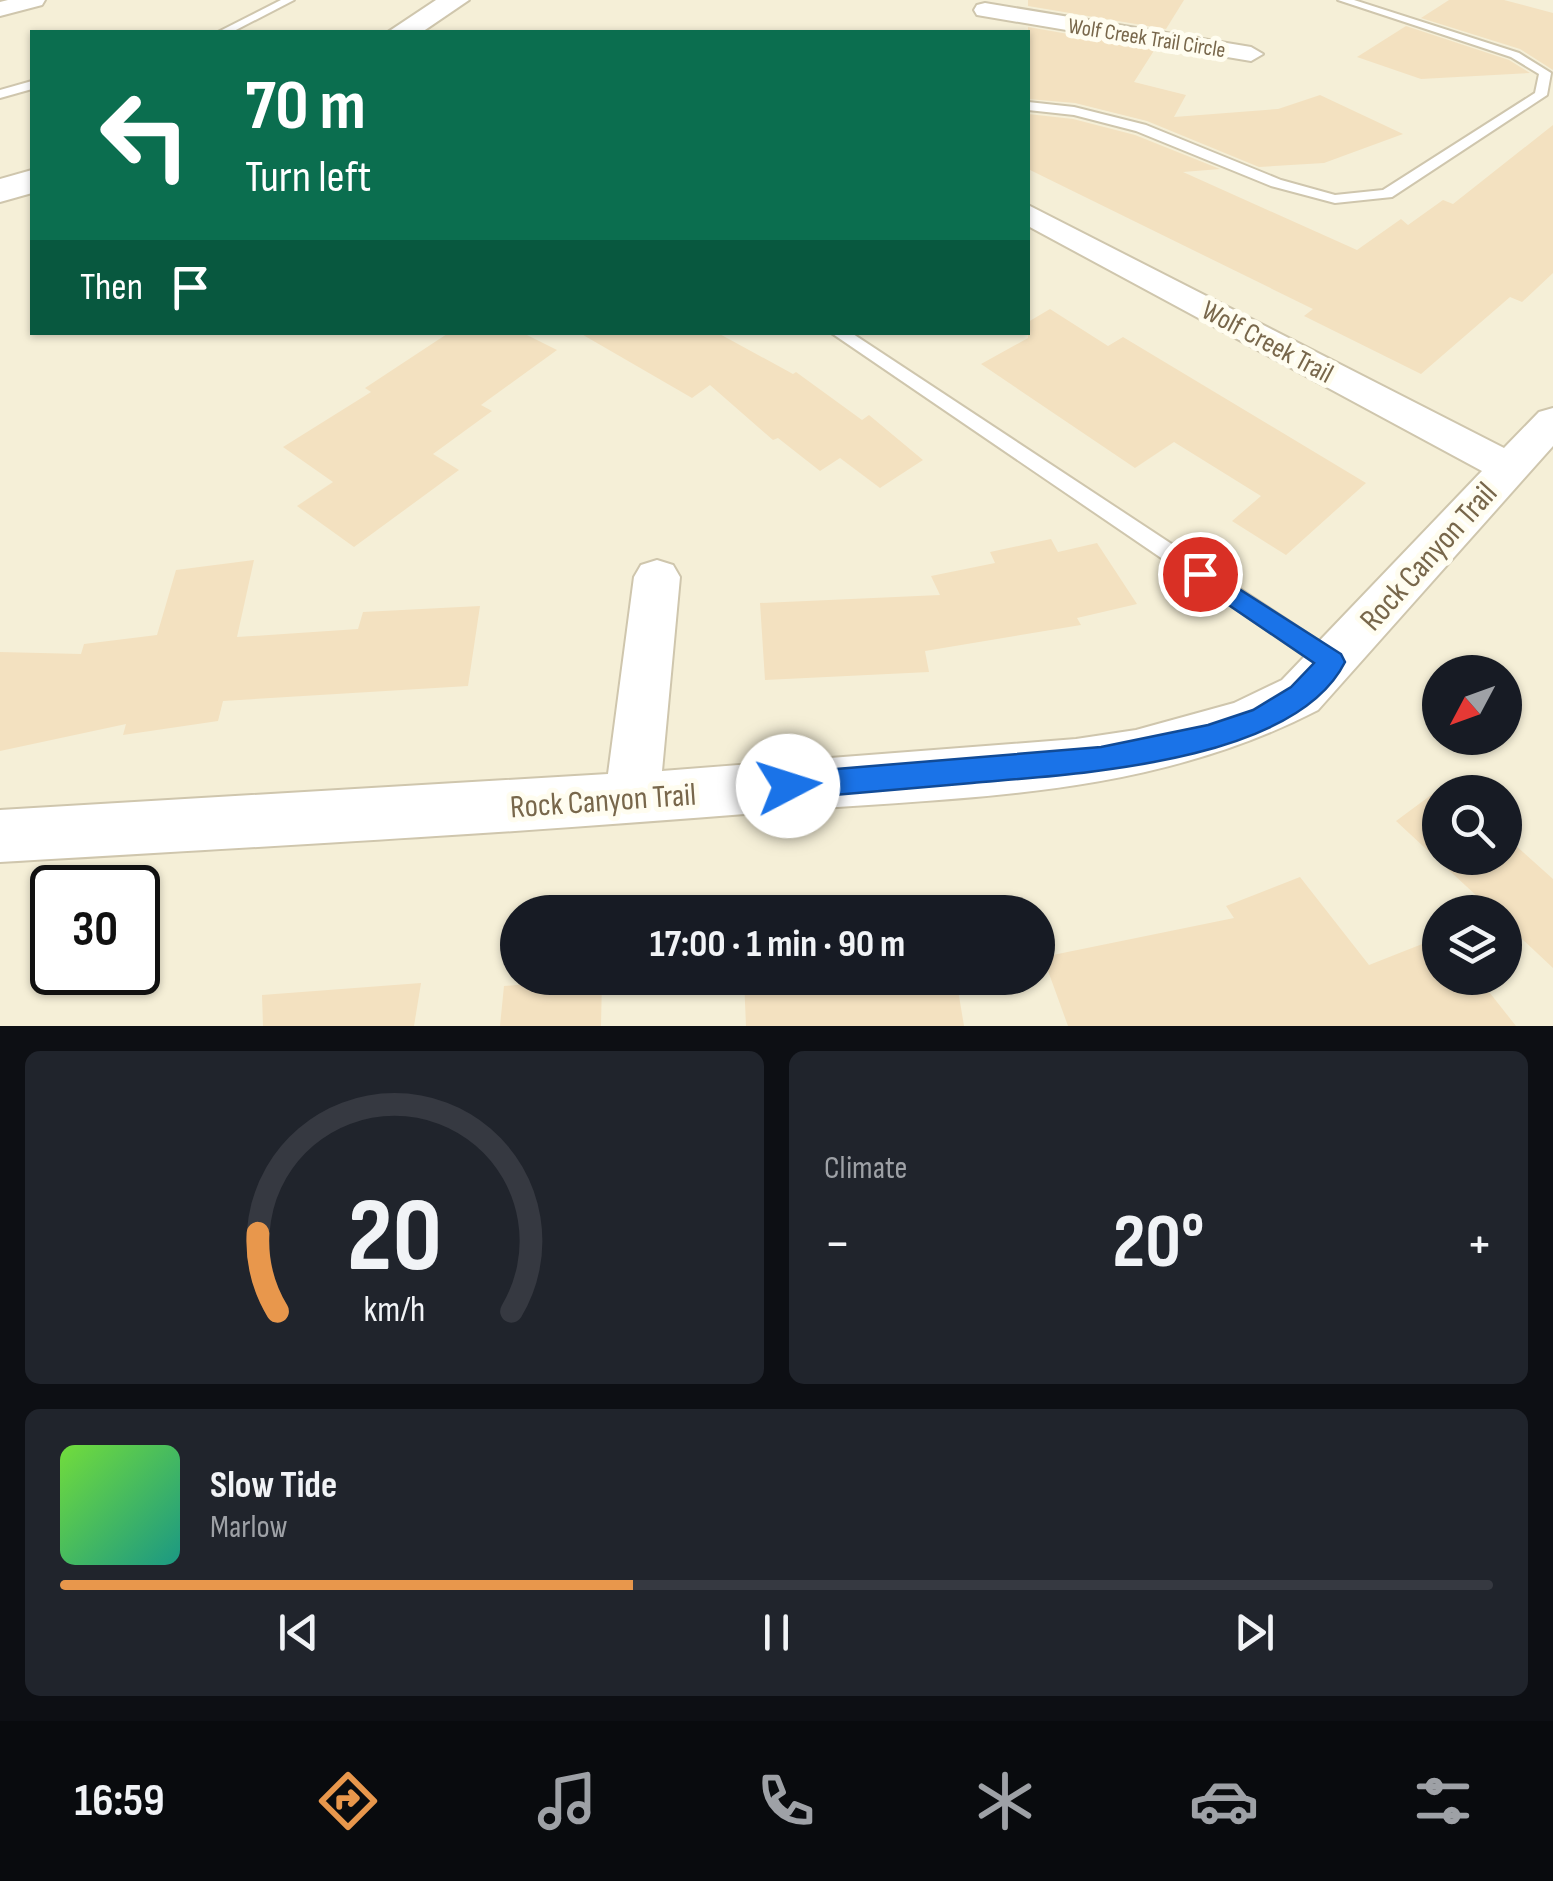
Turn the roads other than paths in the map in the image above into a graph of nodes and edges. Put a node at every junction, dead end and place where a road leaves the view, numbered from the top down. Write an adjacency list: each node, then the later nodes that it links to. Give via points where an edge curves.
1 (34, 0): 6 (street)
2 (288, 0): 7 (lane)
3 (455, 0): 8 (street)
4 (1344, 0): 13 (lane, via 1515,55 1545,73 1541,95 1388,194 1335,199 1141,128)
5 (989, 5): 9 (street); 10 (street, Wolf Creek Trail Circle)
6 (0, 9)
7 (228, 30)
8 (406, 30)
9 (970, 30)
10 (1251, 54)
11 (30, 86): 12 (lane)
12 (0, 94)
13 (1030, 106)
14 (30, 182): 15 (street)
15 (0, 191)
16 (1030, 215): 19 (street, Wolf Creek Trail)
17 (842, 335): 21 (lane)
18 (1553, 421): 19 (street, Rock Canyon Trail)
19 (1509, 468): 21 (street, Rock Canyon Trail)
20 (656, 577): 22 (street)
21 (1332, 662): 22 (street, Rock Canyon Trail, via 1300,696 1262,718 1208,738 1101,759)
22 (632, 799): 23 (street, Rock Canyon Trail)
23 (0, 836)

